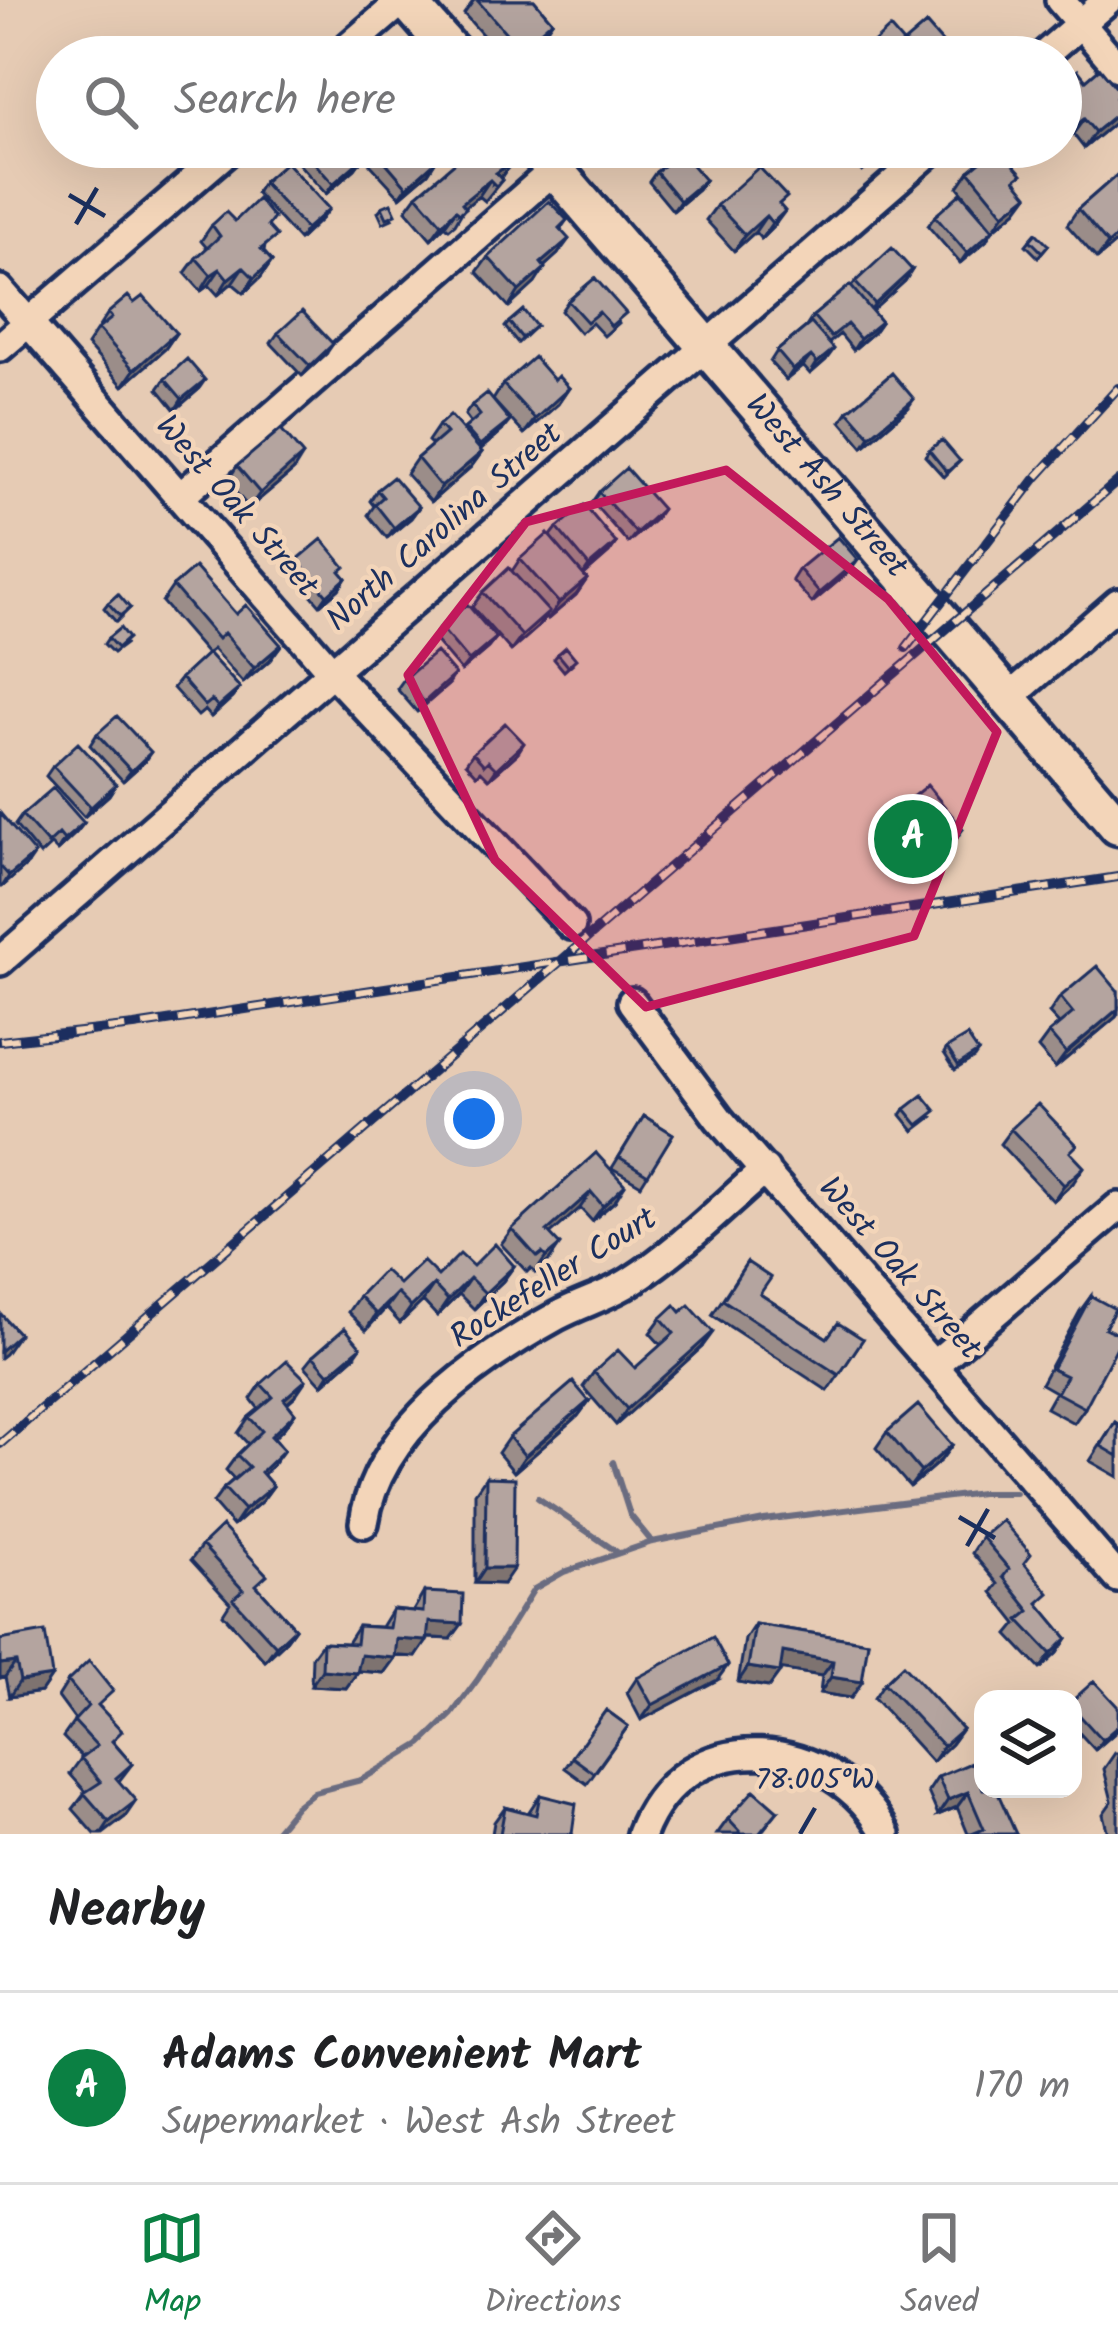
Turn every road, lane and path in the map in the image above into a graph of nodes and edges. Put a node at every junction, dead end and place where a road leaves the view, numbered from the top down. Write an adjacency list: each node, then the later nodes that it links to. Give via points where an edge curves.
1 (404, 0): 5 (street); 6 (main road)
2 (1060, 0): 4 (street)
3 (1108, 0): 4 (street)
4 (1081, 24): 7 (street); 8 (street)
5 (362, 36)
6 (437, 36)
7 (1067, 36)
8 (1118, 67)
9 (208, 168): 14 (street)
10 (534, 168): 17 (street)
11 (553, 168): 16 (main road, West Ash Street)
12 (911, 168): 16 (street, North Carolina Street)
13 (0, 290): 14 (street, West Oak Street)
14 (28, 323): 15 (street); 17 (street, West Oak Street)
15 (0, 347)
16 (706, 349): 19 (street, North Carolina Street); 20 (main road, West Ash Street)
17 (180, 497): 19 (street, West Oak Street)
18 (1118, 603): 20 (street)
19 (333, 673): 22 (street, West Oak Street); 23 (street, North Carolina Street)
20 (1010, 697): 21 (main road, West Ash Street)
21 (1118, 826)
22 (571, 925)
23 (0, 961)
24 (632, 1002): 25 (street, West Oak Street)
25 (765, 1170): 27 (street, West Oak Street); 28 (street, Rockefeller Court, via 643,1273 561,1314 458,1382 386,1456)
26 (1112, 1224): 27 (street)
27 (934, 1365): 29 (street, West Oak Street)
28 (364, 1523)
29 (1116, 1572)
30 (641, 1834): 31 (street, via 658,1803 693,1772 764,1753 837,1776)
31 (886, 1834)

